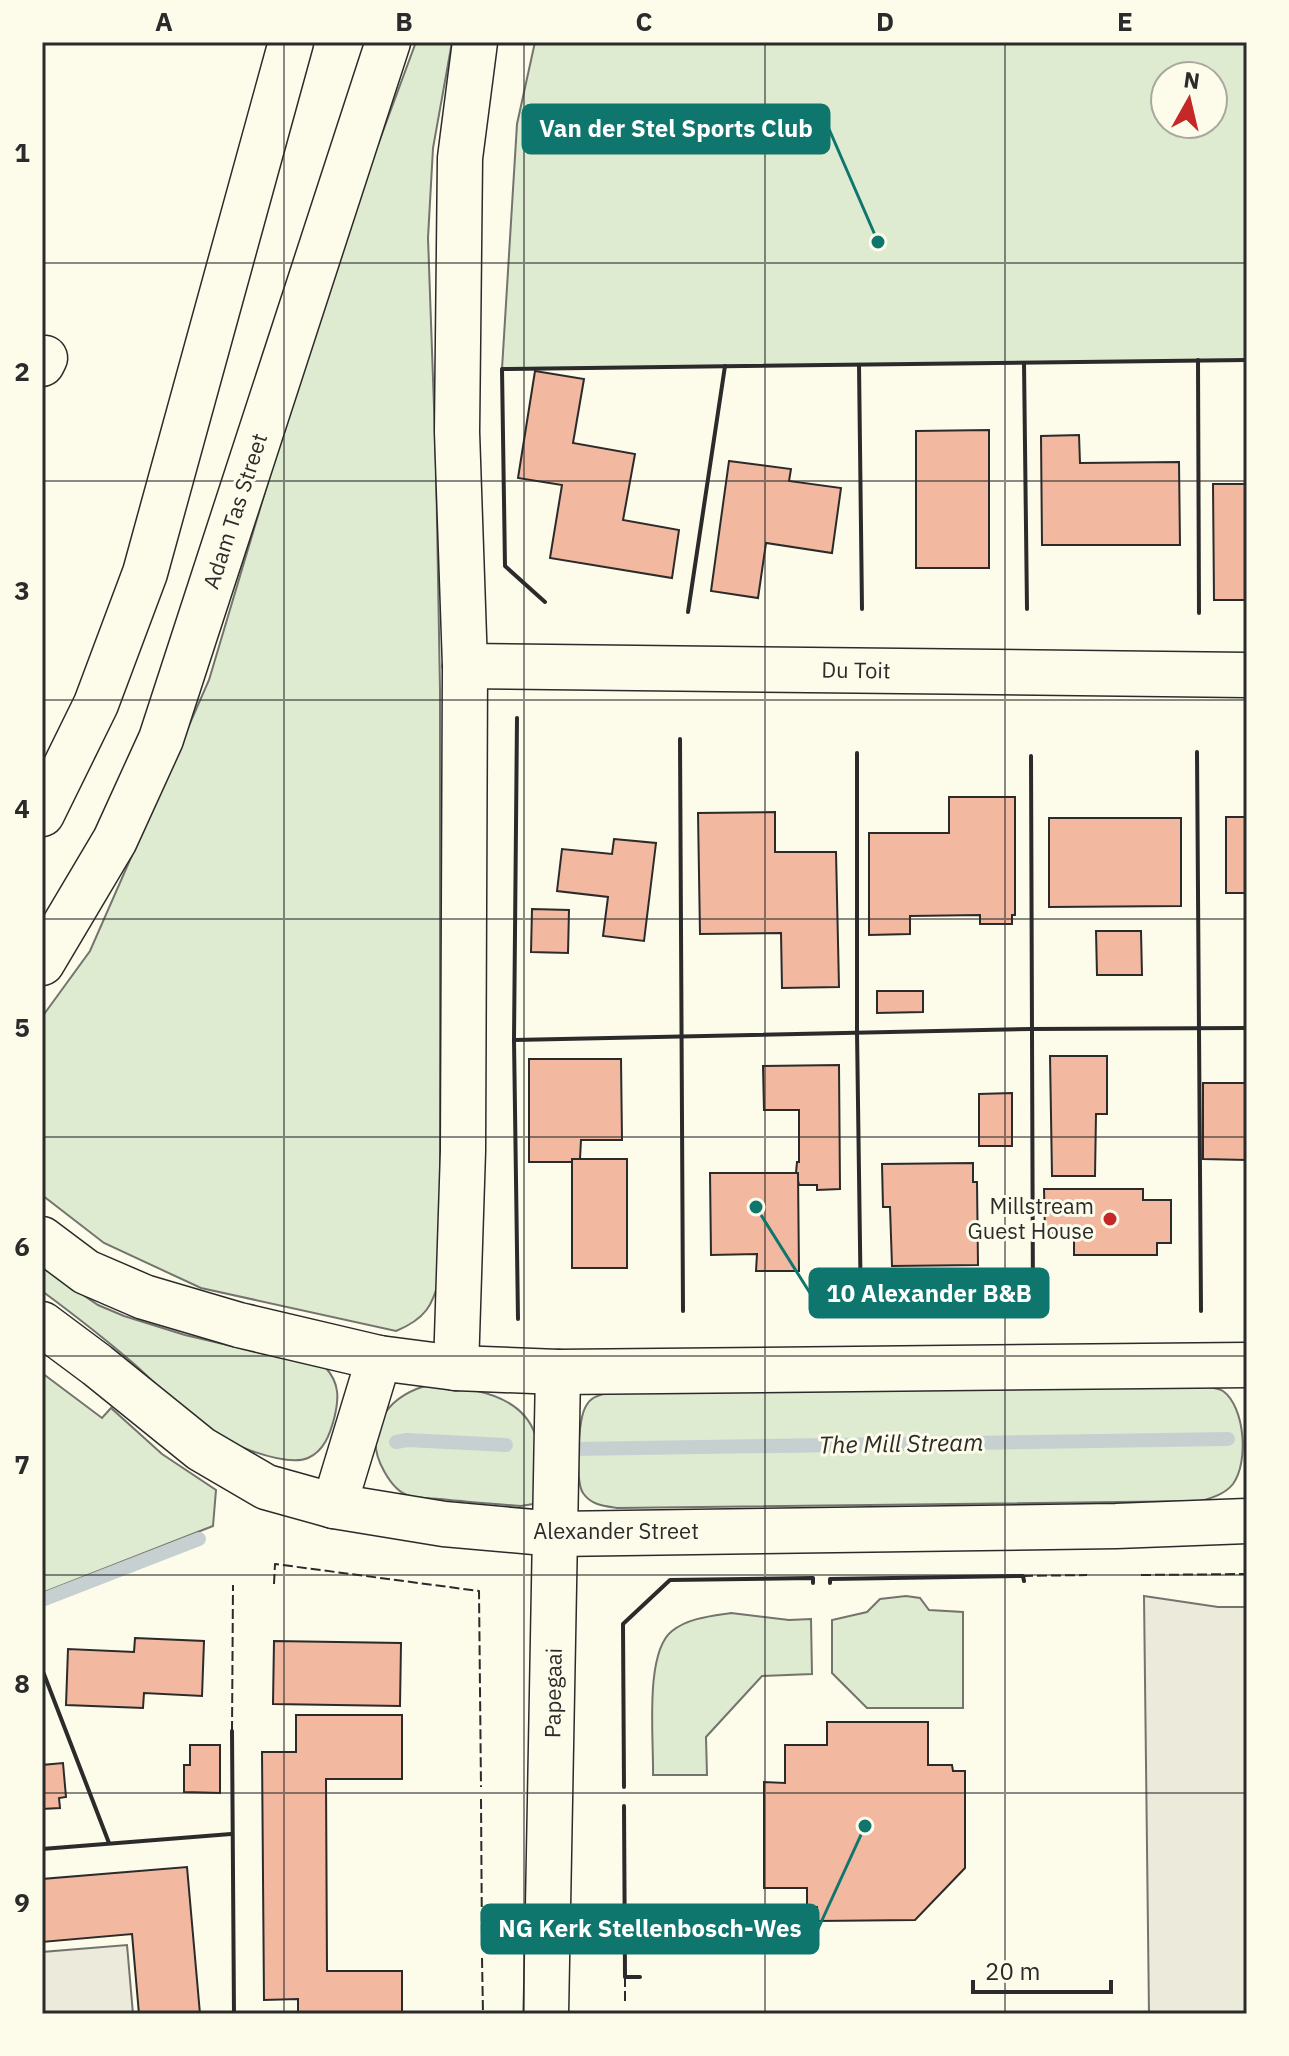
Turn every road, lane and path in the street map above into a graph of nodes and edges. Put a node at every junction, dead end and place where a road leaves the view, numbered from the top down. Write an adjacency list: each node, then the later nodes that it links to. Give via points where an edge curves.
1 (291, 42): 6 (street, via 145,573 96,704)
2 (388, 42): 7 (street, Adam Tas Street, via 161,739 115,840)
3 (475, 42): 4 (street, via 460,158 457,432)
4 (465, 666): 5 (street, Du Toit); 12 (street, via 463,1151)
5 (1247, 675)
6 (42, 814)
7 (42, 963)
8 (42, 1239): 10 (street, via 86,1272 144,1297)
9 (42, 1324): 14 (street, Alexander Street, via 201,1449 266,1487)
10 (379, 1358): 12 (street); 14 (street)
11 (1247, 1365): 13 (street)
12 (456, 1368): 13 (street)
13 (558, 1372): 16 (street, Papegaai)
14 (334, 1506): 16 (street, Alexander Street, via 444,1524)
15 (1247, 1521): 16 (street, Alexander Street)
16 (556, 1534): 17 (street, Papegaai)
17 (546, 2014)

